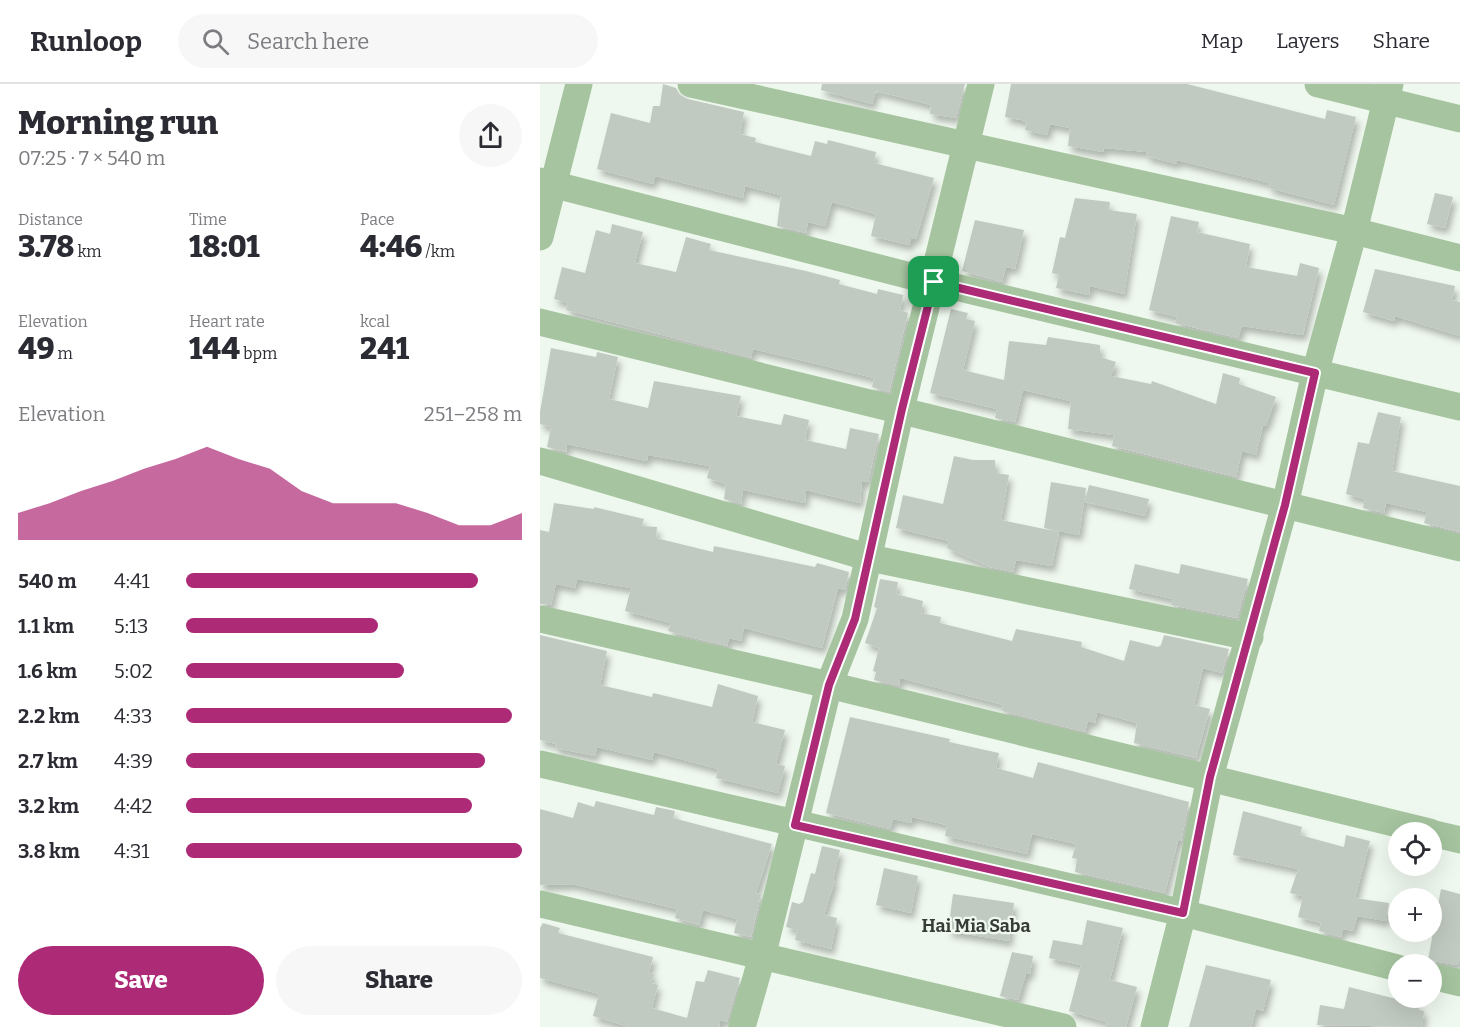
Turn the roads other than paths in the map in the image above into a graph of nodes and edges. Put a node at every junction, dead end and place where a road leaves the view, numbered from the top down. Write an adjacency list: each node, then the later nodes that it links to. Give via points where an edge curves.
1 (579, 84): 8 (street)
2 (691, 84): 7 (street)
3 (981, 84): 7 (street)
4 (1318, 84): 5 (street)
5 (1388, 92): 6 (street); 9 (street)
6 (1460, 119)
7 (966, 144): 9 (street); 12 (street)
8 (546, 183): 10 (street); 12 (street)
9 (1354, 231): 11 (street); 14 (street)
10 (540, 237)
11 (1460, 258)
12 (934, 282): 14 (street); 16 (street)
13 (540, 322): 16 (street)
14 (1315, 373): 15 (street); 18 (street)
15 (1460, 407)
16 (902, 409): 18 (street); 20 (street)
17 (540, 461): 20 (street)
18 (1285, 505): 19 (street); 22 (street)
19 (1460, 548)
20 (870, 558): 22 (street); 23 (street, via 855,619)
21 (540, 619): 23 (street)
22 (1250, 637): 25 (street)
23 (829, 685): 25 (street); 27 (street)
24 (540, 764): 27 (street)
25 (1210, 777): 26 (street); 31 (street)
26 (1388, 822)
27 (795, 825): 31 (street); 32 (street)
28 (1442, 836): 29 (street)
29 (1460, 840)
30 (540, 904): 32 (street)
31 (1183, 913): 33 (street); 38 (street)
32 (762, 957): 36 (street); 37 (street)
33 (1388, 965)
34 (1442, 979): 35 (street)
35 (1460, 983)
36 (742, 1027)
37 (1063, 1027)
38 (1154, 1027)

